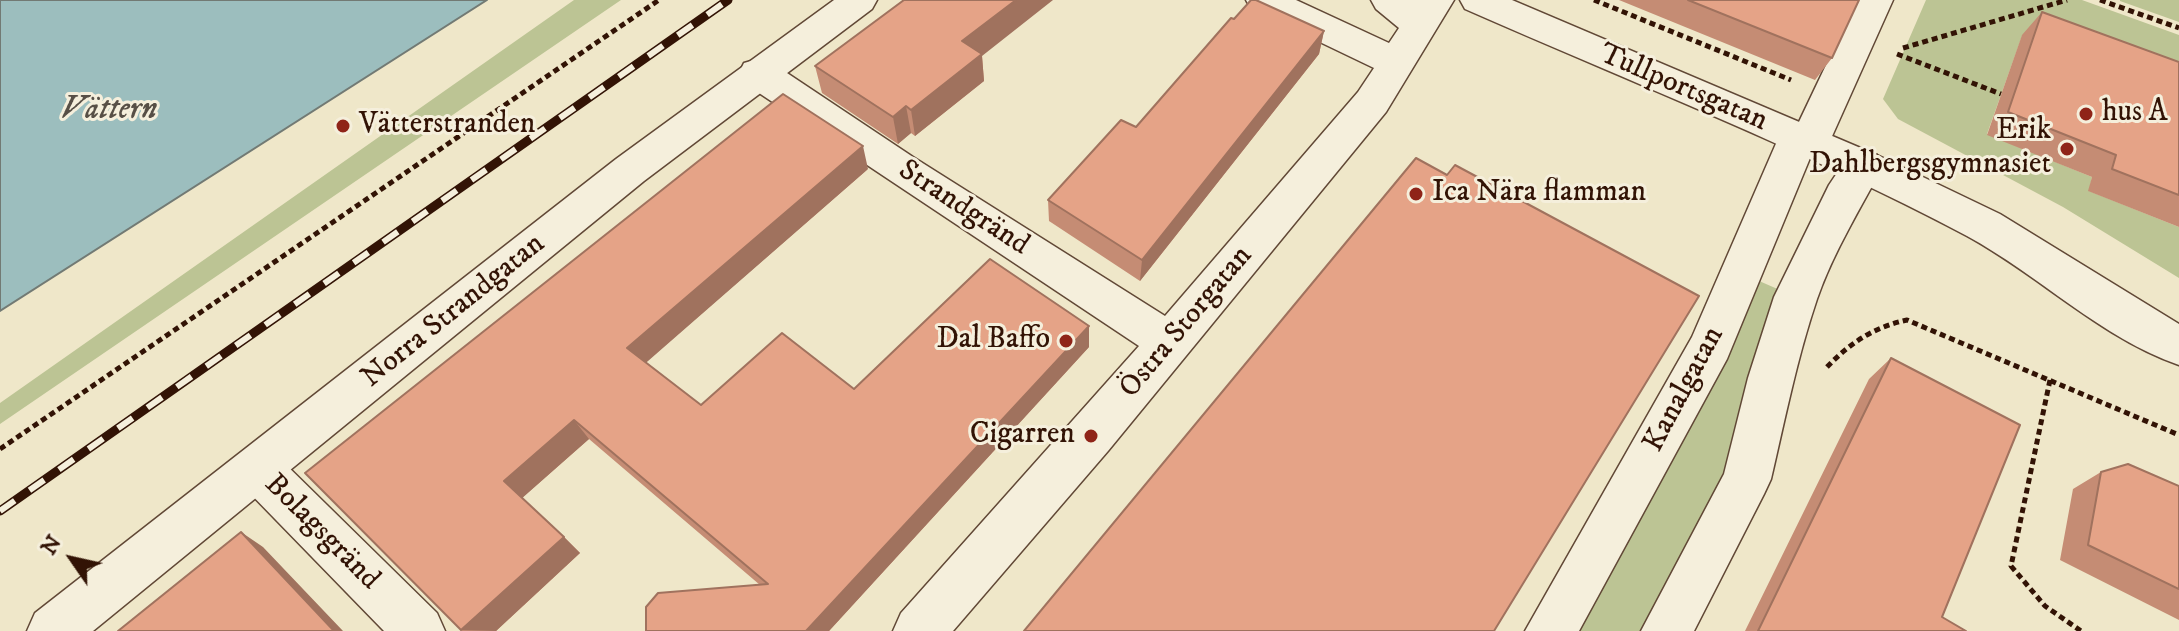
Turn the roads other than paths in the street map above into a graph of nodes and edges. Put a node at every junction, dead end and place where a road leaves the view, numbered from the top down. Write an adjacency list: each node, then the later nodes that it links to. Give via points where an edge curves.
1 (859, 0): 7 (street, Norra Strandgatan)
2 (1264, 0): 6 (street)
3 (1478, 0): 8 (street, Tullportsgatan)
4 (1875, 0): 8 (street, Kanalgatan)
5 (1416, 9): 6 (street, Östra Storgatan)
6 (1397, 63): 10 (street, Östra Storgatan, via 1362,113)
7 (758, 73): 10 (street, Strandgränd); 12 (street, Norra Strandgatan)
8 (1804, 141): 9 (street, Tullportsgatan); 16 (street, Kanalgatan, via 1711,346)
9 (1863, 166): 11 (street, Tullportsgatan, via 1985,226); 17 (street, via 1796,297 1747,479)
10 (1170, 342): 15 (street, Östra Storgatan)
11 (2179, 346)
12 (258, 469): 13 (street, Norra Strandgatan); 14 (street, Bolagsgränd)
13 (53, 631)
14 (419, 631)
15 (919, 631)
16 (1551, 631)
17 (1667, 631)

